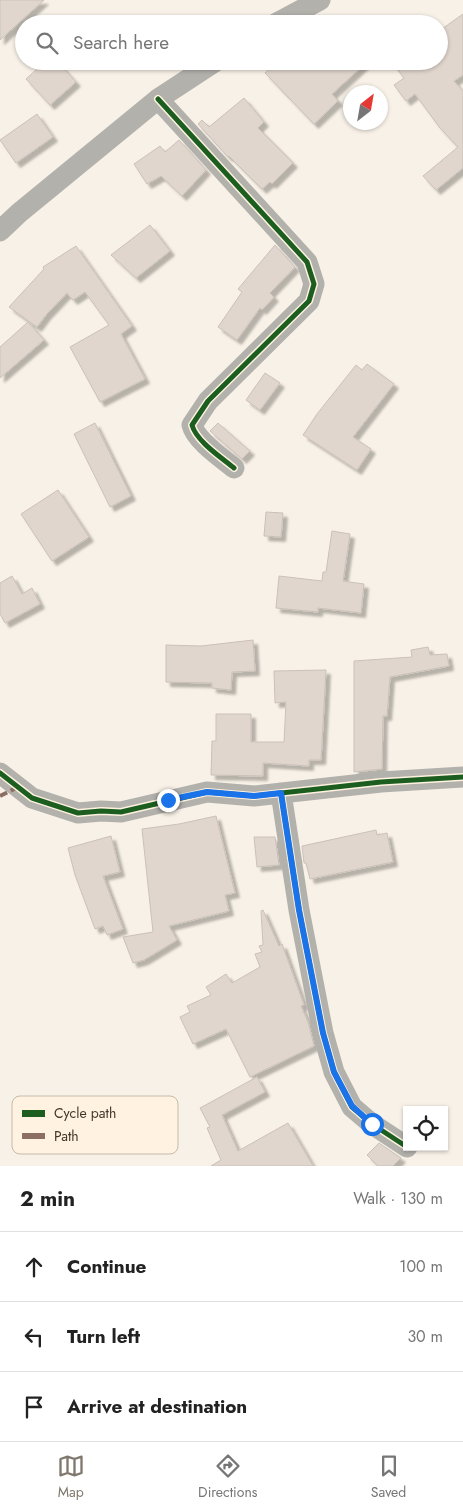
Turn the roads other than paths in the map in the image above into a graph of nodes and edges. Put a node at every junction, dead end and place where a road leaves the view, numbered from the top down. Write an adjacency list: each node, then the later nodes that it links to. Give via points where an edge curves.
1 (311, 2): 2 (street)
2 (289, 15)
3 (202, 70): 4 (street)
4 (158, 99): 5 (street); 6 (street, via 307,262 314,284 309,301 208,401 192,425 202,441)
5 (0, 231)
6 (234, 468)
7 (0, 773): 9 (street, via 32,798 78,814 121,812 207,792 254,796)
8 (463, 777): 9 (street)
9 (281, 793): 10 (street, via 299,910 323,1033 334,1072 352,1106)
10 (403, 1145)

